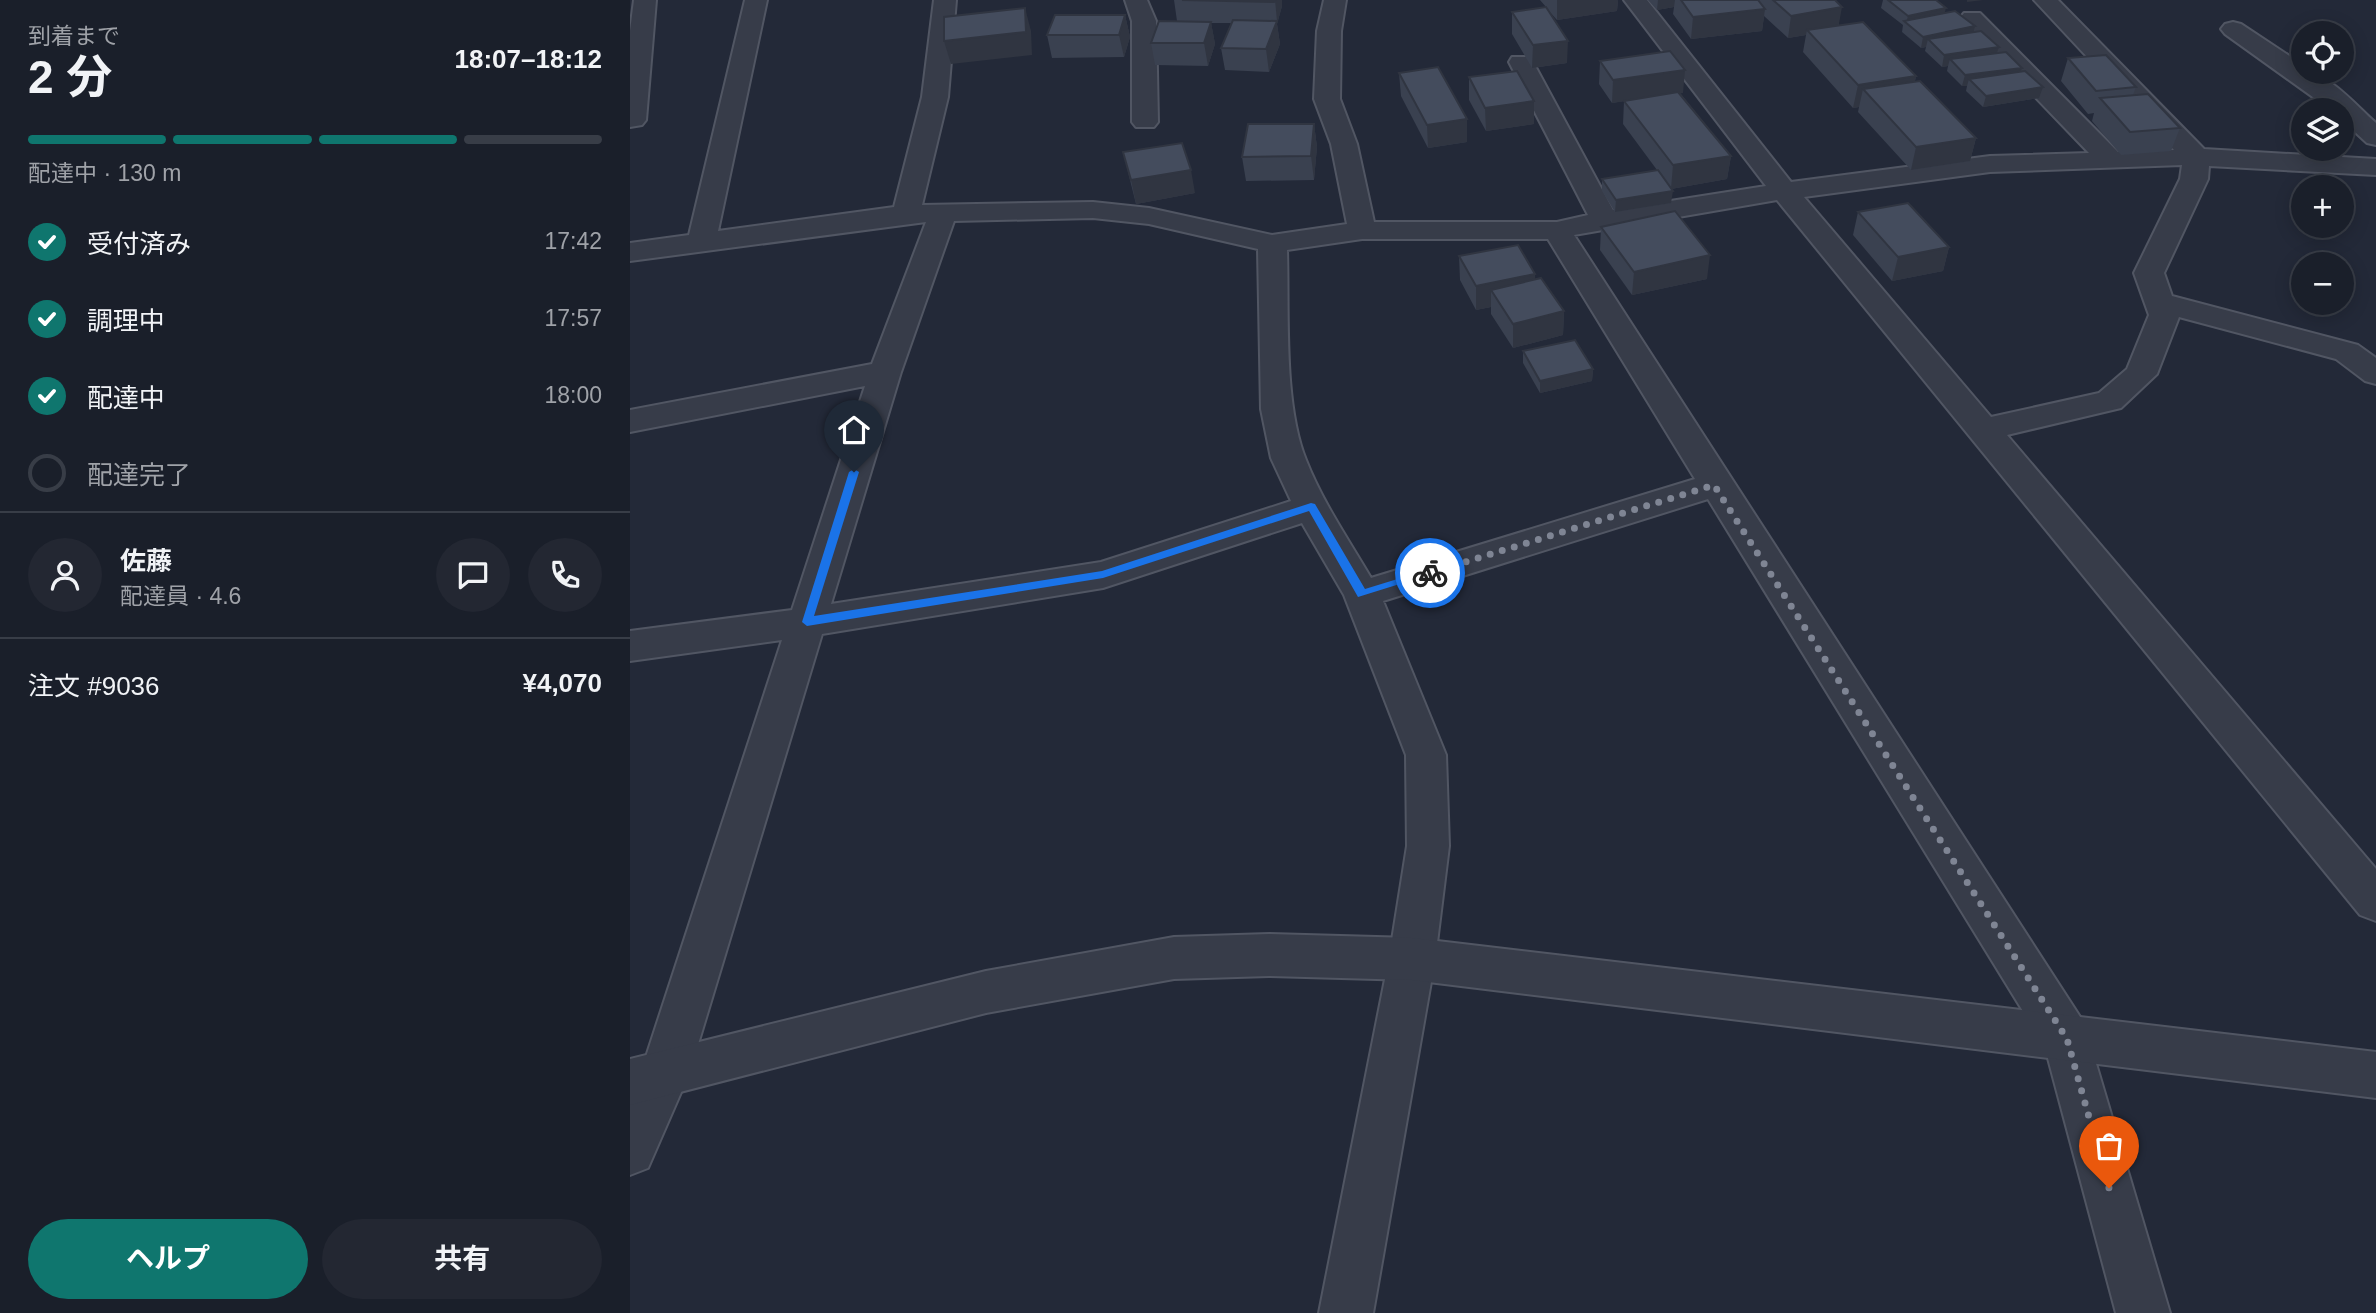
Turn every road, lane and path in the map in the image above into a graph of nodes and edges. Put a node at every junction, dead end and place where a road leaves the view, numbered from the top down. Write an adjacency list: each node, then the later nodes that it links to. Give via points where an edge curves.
1 (645, 0): 11 (street)
2 (756, 0): 22 (street)
3 (945, 0): 18 (street)
4 (1136, 0): 12 (street, via 1144,21)
5 (1635, 0): 17 (street)
6 (2045, 0): 14 (street)
7 (1341, 1): 20 (street, via 1329,31 1327,99 1344,144)
8 (1972, 18): 15 (street)
9 (2233, 29): 13 (street, via 2323,90)
10 (1521, 62): 19 (street)
11 (634, 120)
12 (1145, 122)
13 (2376, 137)
14 (2196, 157): 15 (street); 16 (street); 25 (street, via 2194,180 2149,273)
15 (2110, 159): 17 (street, via 1990,164)
16 (2376, 167)
17 (1784, 191): 19 (street); 29 (street)
18 (924, 214): 22 (street); 23 (street, via 1093,210 1149,216); 26 (street)
19 (1604, 220): 21 (street)
20 (1362, 230): 21 (street); 23 (street)
21 (1557, 231): 30 (street)
22 (702, 241): 24 (street)
23 (1272, 244): 31 (street, via 1277,409 1288,458)
24 (630, 252)
25 (2159, 302): 27 (street, via 2347,352); 29 (street, via 2164,315 2141,374 2110,401)
26 (885, 372): 28 (street); 33 (street)
27 (2376, 374)
28 (630, 421)
29 (1982, 430): 35 (street)
30 (1714, 485): 32 (street); 37 (street)
31 (1311, 507): 32 (street); 33 (street, via 1103,575)
32 (1362, 594): 36 (street, via 1426,755 1428,846)
33 (807, 622): 34 (street); 39 (street)
34 (630, 646)
35 (2376, 901)
36 (1412, 959): 37 (street); 39 (street, via 1174,958 986,992); 41 (street)
37 (2067, 1039): 38 (street); 42 (street)
38 (2376, 1075)
39 (647, 1078): 40 (street)
40 (630, 1150)
41 (1346, 1313)
42 (2143, 1313)

